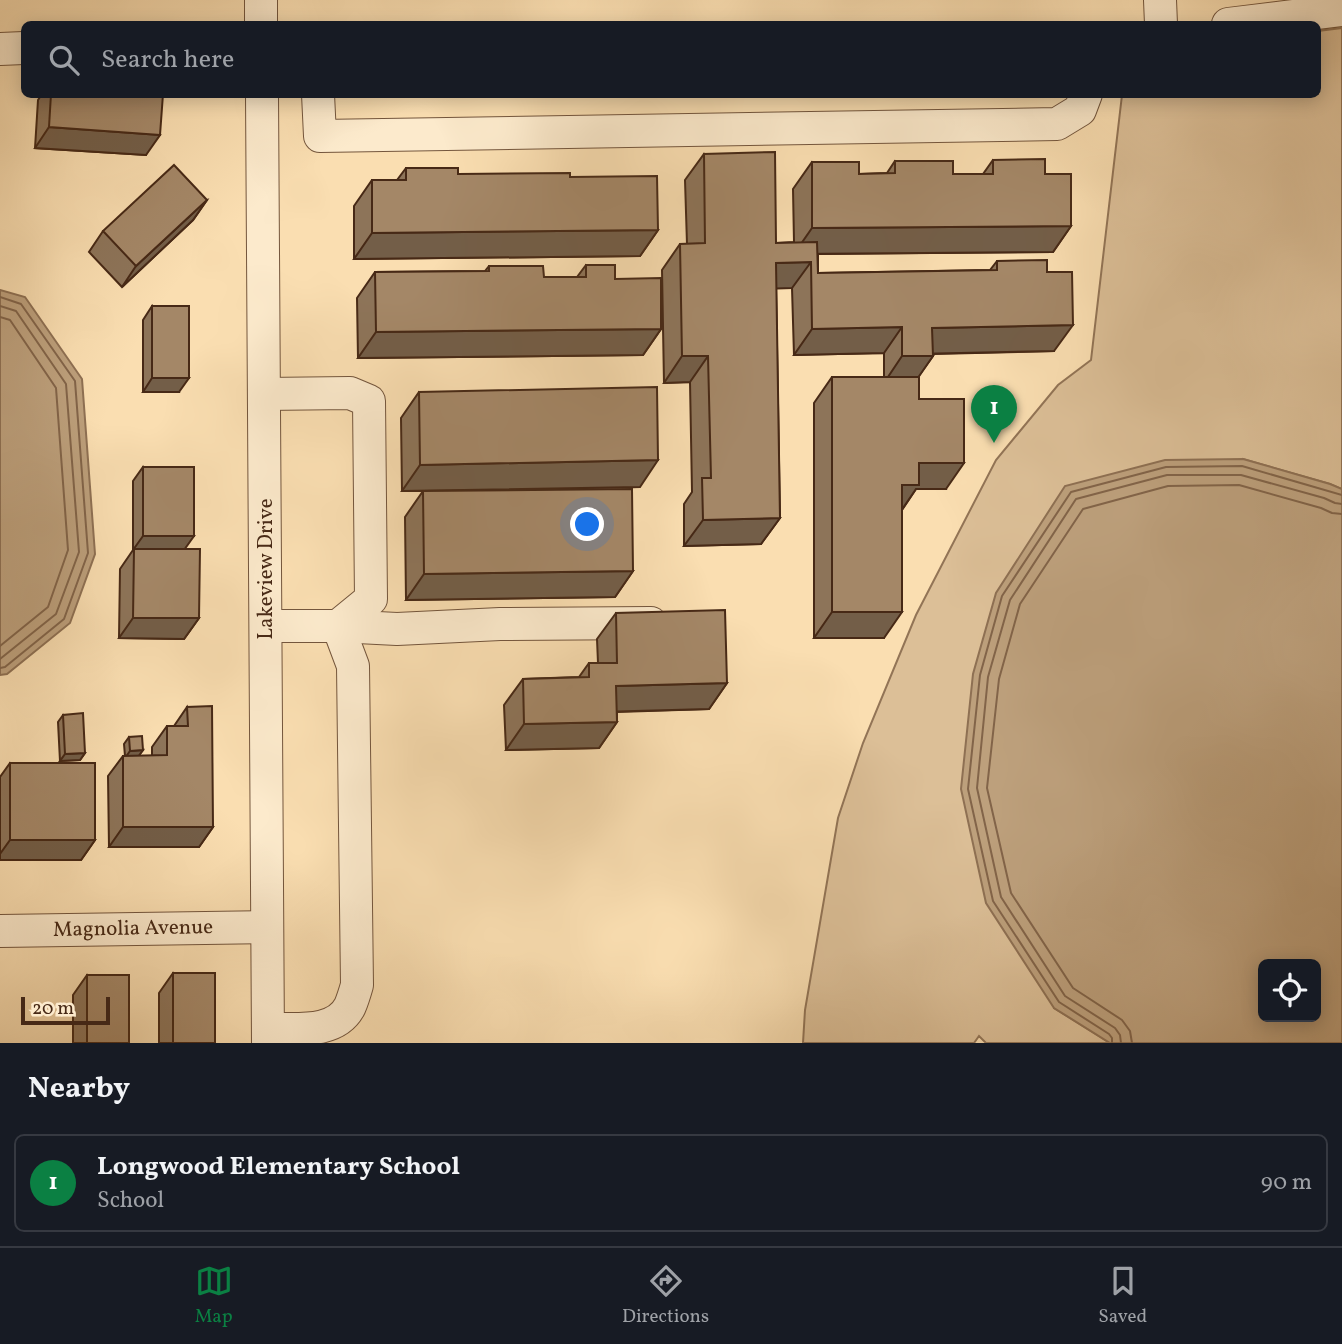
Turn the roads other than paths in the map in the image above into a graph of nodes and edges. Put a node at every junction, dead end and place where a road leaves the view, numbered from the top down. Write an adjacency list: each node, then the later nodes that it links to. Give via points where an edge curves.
1 (261, 0): 4 (street)
2 (1160, 0): 5 (street)
3 (1342, 10): 6 (street)
4 (261, 21)
5 (1161, 21)
6 (1252, 21)
7 (21, 48): 8 (street)
8 (0, 49)
9 (262, 98): 12 (street, Lakeview Drive)
10 (318, 98): 11 (street, via 320,136 1056,124 1080,110)
11 (1084, 98)
12 (264, 394): 14 (street, Lakeview Drive); 15 (street, via 350,393 369,401 371,599)
13 (681, 623): 15 (street, via 397,629)
14 (266, 626): 15 (street); 16 (street, Lakeview Drive)
15 (338, 626): 18 (street, via 353,666 357,985 349,1008 338,1020)
16 (267, 927): 17 (street, Magnolia Avenue); 18 (street, Lakeview Drive)
17 (0, 931)
18 (268, 1036)

